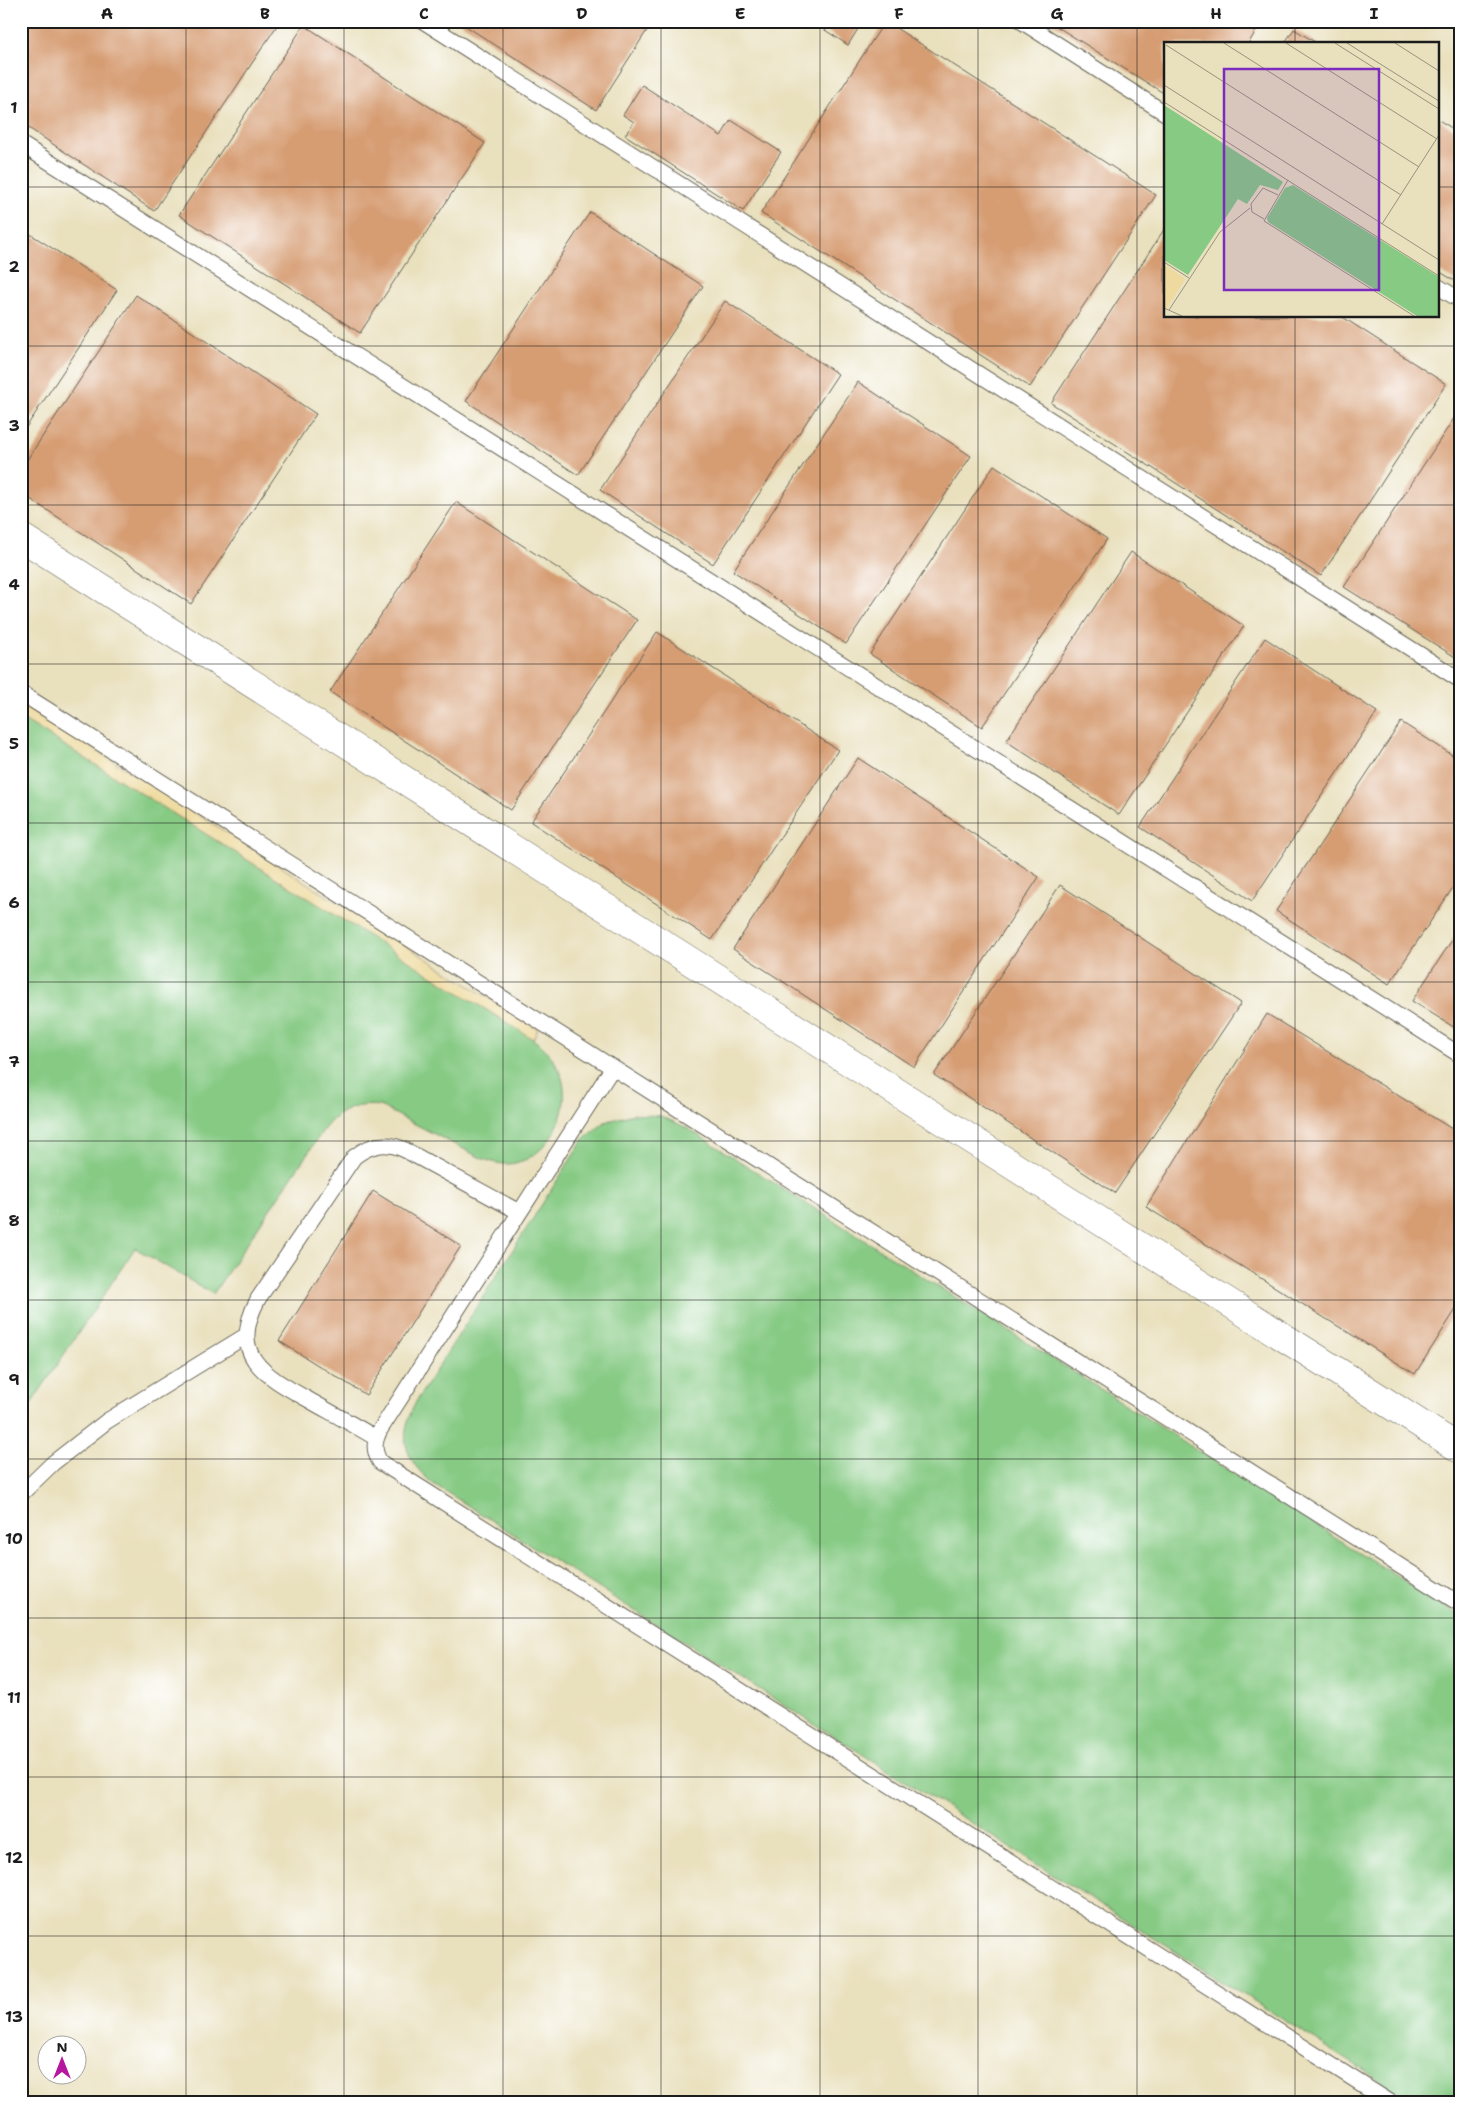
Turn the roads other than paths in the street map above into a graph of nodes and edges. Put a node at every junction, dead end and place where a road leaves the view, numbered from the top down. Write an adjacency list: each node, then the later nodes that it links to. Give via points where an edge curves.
1 (423, 21): 8 (lane)
2 (1021, 21): 3 (lane)
3 (1164, 112)
4 (21, 144): 10 (lane)
5 (1438, 287): 6 (lane)
6 (1460, 300)
7 (21, 537): 15 (street)
8 (1460, 680)
9 (21, 693): 11 (lane)
10 (1460, 1055)
11 (613, 1067): 12 (lane); 17 (lane)
12 (519, 1212): 13 (lane, via 400,1148 383,1144 371,1146 354,1157 258,1298 249,1316); 14 (lane)
13 (247, 1335): 14 (lane, via 251,1354 262,1370); 16 (lane, via 108,1421 53,1463)
14 (376, 1438): 18 (lane, via 376,1454 387,1467)
15 (1460, 1449)
16 (21, 1494)
17 (1460, 1604)
18 (1390, 2102)

